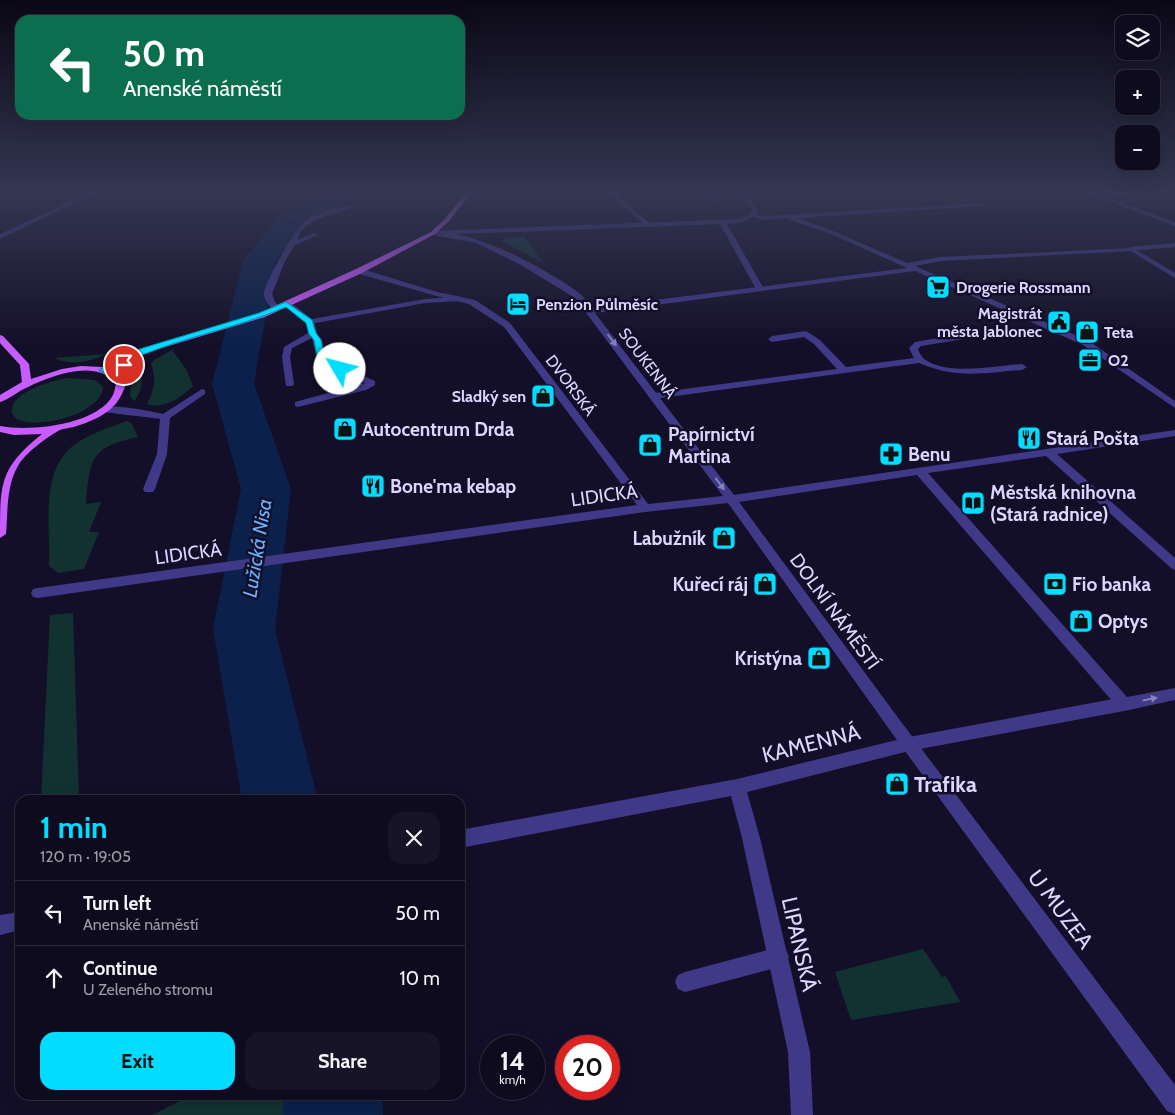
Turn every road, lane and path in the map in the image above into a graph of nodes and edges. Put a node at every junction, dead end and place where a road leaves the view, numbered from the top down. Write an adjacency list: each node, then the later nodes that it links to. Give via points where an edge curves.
1 (413, 243): 10 (main road)
2 (482, 243): 16 (street, SOUKENNÁ, via 524,263 578,296)
3 (734, 243): 12 (street)
4 (856, 243): 8 (street)
5 (293, 244): 15 (street, via 281,261 268,294)
6 (1175, 245): 7 (street)
7 (1131, 249): 8 (street, via 941,259); 11 (street)
8 (906, 265): 9 (street)
9 (916, 269): 12 (street); 36 (street, via 1086,343)
10 (359, 271): 13 (street, DVORSKÁ); 14 (main road)
11 (1175, 276)
12 (760, 289): 16 (street)
13 (457, 299): 17 (street, via 426,301); 48 (street, DVORSKÁ, via 472,302 507,325)
14 (286, 304): 15 (main road); 17 (street)
15 (277, 308): 22 (main road)
16 (590, 311): 33 (street, SOUKENNÁ, one-way to 33)
17 (310, 322): 18 (street)
18 (313, 334): 31 (street, via 288,347); 35 (street, via 318,340 320,355 329,364 372,382 364,388)
19 (967, 336): 23 (street, via 918,344 913,348)
20 (0, 338): 24 (main road)
21 (772, 339): 27 (street, via 806,334)
22 (132, 355): 26 (main road); 29 (main road)
23 (920, 360): 25 (street, via 960,372); 27 (street)
24 (24, 364): 28 (main road); 30 (main road)
25 (1022, 367)
26 (103, 370): 28 (main road); 29 (main road)
27 (843, 370): 33 (street)
28 (49, 374): 30 (main road)
29 (116, 375): 37 (main road, via 121,388)
30 (27, 382): 34 (main road)
31 (289, 384)
32 (202, 392): 38 (street)
33 (654, 396): 47 (street, SOUKENNÁ, one-way to 47)
34 (0, 399)
35 (298, 404)
36 (1175, 405)
37 (103, 410): 38 (street); 40 (main road)
38 (165, 417): 46 (street, via 162,454)
39 (0, 429): 42 (main road)
40 (55, 430): 42 (main road); 44 (main road)
41 (1175, 432): 43 (street, LIDICKÁ)
42 (15, 433): 44 (main road)
43 (1047, 451): 45 (street, LIDICKÁ); 50 (street)
44 (18, 458): 49 (main road, via 6,484)
45 (919, 470): 47 (street, LIDICKÁ); 53 (street)
46 (149, 489)
47 (731, 499): 48 (street, LIDICKÁ); 54 (street, DOLNÍ NÁMĚSTÍ)
48 (645, 508): 51 (street, LIDICKÁ)
49 (0, 534)
50 (1175, 565)
51 (38, 593)
52 (1175, 694): 53 (street, KAMENNÁ, one-way to 52)
53 (1124, 704): 54 (street, KAMENNÁ)
54 (909, 744): 55 (street, KAMENNÁ); 61 (street, U MUZEA)
55 (737, 787): 56 (street, KAMENNÁ); 59 (street, LIPANSKÁ)
56 (465, 838)
57 (15, 922): 58 (street)
58 (0, 925)
59 (779, 957): 60 (street); 62 (street, LIPANSKÁ, via 799,1052)
60 (685, 982)
61 (1175, 1103)
62 (802, 1115)

